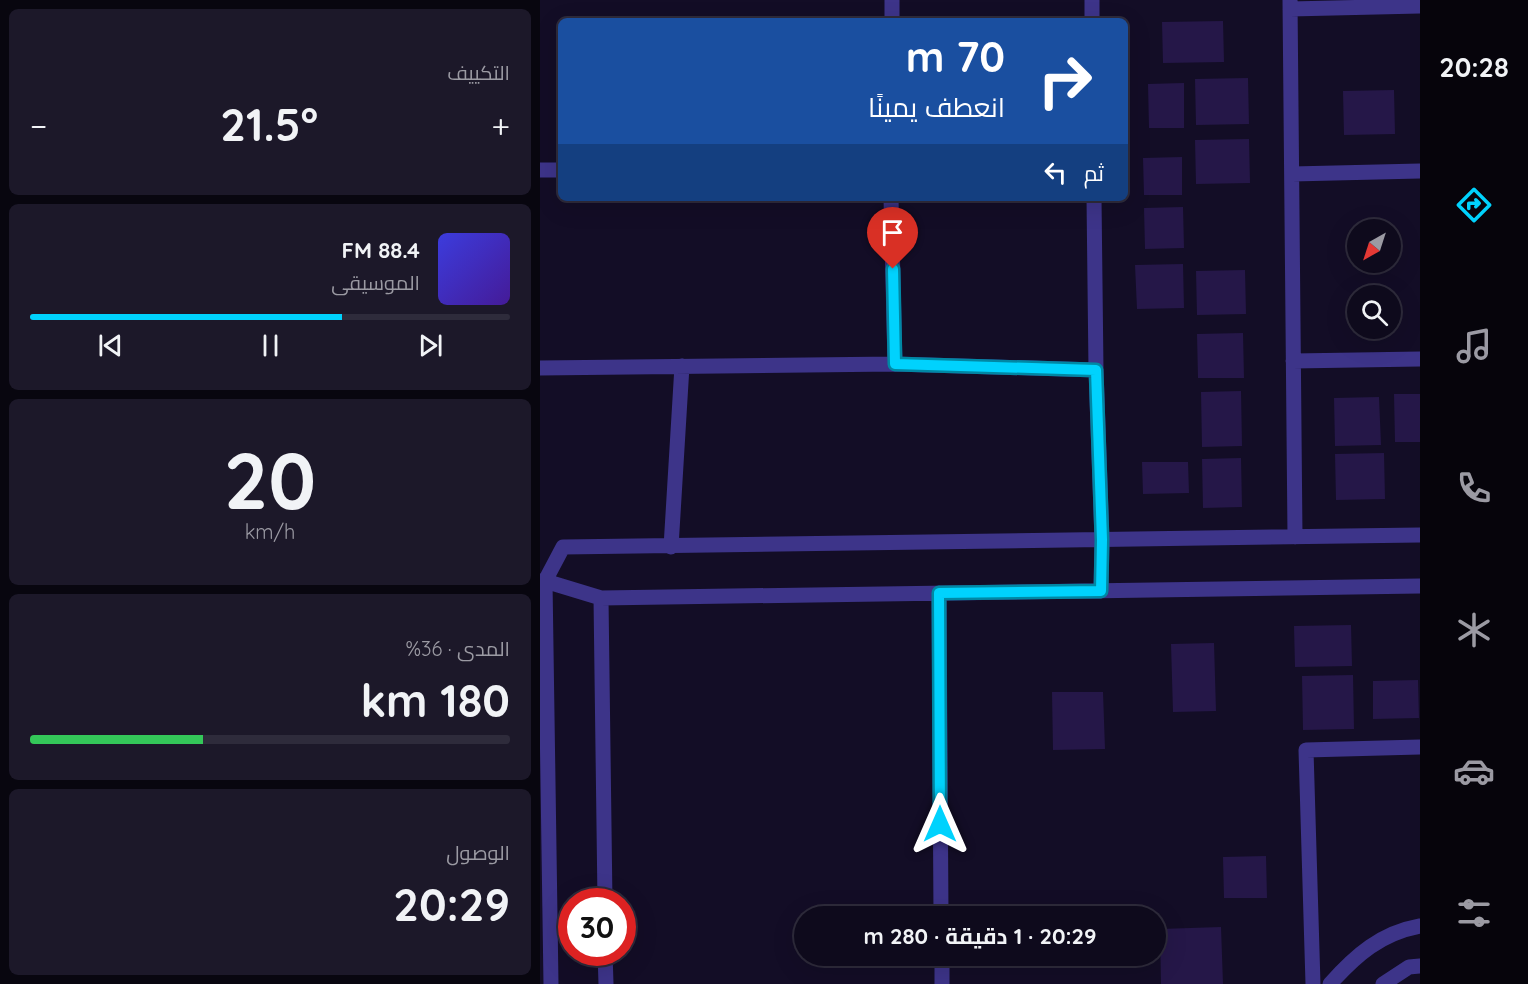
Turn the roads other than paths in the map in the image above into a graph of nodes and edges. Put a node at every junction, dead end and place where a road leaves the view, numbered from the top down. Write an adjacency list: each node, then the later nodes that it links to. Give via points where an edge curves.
1 (892, 0): 5 (street)
2 (1092, 0): 6 (street)
3 (1290, 4): 4 (street); 10 (street)
4 (1420, 6)
5 (892, 18)
6 (1092, 18)
7 (540, 170): 8 (street)
8 (558, 170)
9 (1420, 171): 10 (street)
10 (1292, 174): 14 (street)
11 (891, 201): 15 (street)
12 (1094, 201): 18 (street)
13 (1420, 359): 14 (street)
14 (1293, 361): 20 (street)
15 (895, 364): 16 (street); 18 (street)
16 (682, 366): 17 (street); 22 (street)
17 (540, 368)
18 (1096, 370): 21 (street)
19 (1420, 535): 20 (street)
20 (1295, 537): 21 (street)
21 (1102, 540): 22 (street); 25 (street)
22 (671, 547): 23 (street, via 563,548)
23 (543, 581): 27 (street); 32 (street)
24 (1420, 586): 25 (street)
25 (1101, 591): 26 (street)
26 (939, 593): 27 (street); 30 (street)
27 (601, 598): 29 (street)
28 (1420, 747): 39 (street, via 1306,750)
29 (605, 888)
30 (941, 906)
31 (1420, 926): 40 (street, via 1381,939 1354,957)
32 (545, 960): 36 (street)
33 (605, 966): 37 (street)
34 (942, 966): 38 (street)
35 (1420, 966): 41 (street, via 1409,967)
36 (551, 984)
37 (606, 984)
38 (942, 984)
39 (1313, 984)
40 (1330, 984)
41 (1383, 984)

